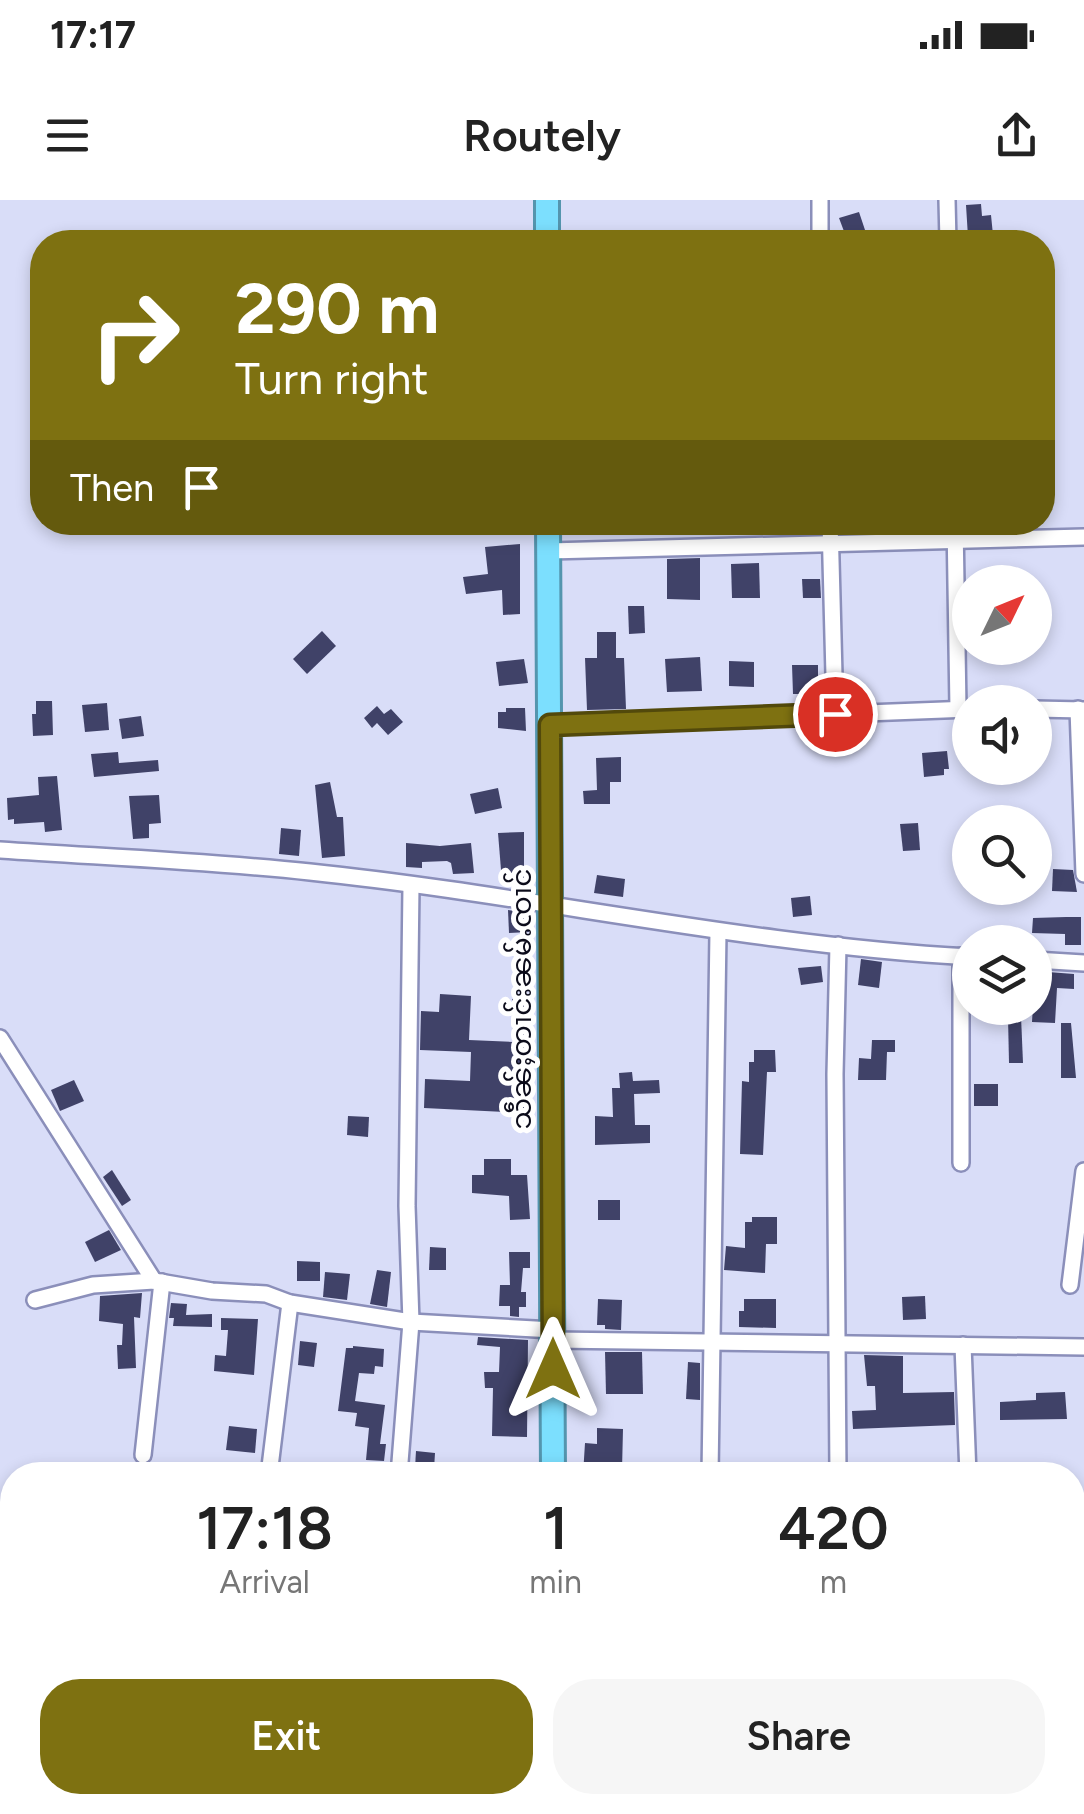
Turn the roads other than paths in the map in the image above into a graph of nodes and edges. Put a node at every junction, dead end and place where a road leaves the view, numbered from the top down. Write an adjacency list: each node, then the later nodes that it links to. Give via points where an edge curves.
1 (547, 200): 4 (highway)
2 (820, 200): 5 (street)
3 (946, 200): 6 (street)
4 (547, 230)
5 (820, 230)
6 (947, 230)
7 (548, 535): 13 (highway, သဵၼ်ႈတၢင်းၼမ်ႉၸၢင်)
8 (831, 535): 12 (street)
9 (956, 535): 11 (street)
10 (1084, 537): 11 (street)
11 (956, 540): 12 (street); 14 (street)
12 (831, 544): 13 (street); 18 (street)
13 (548, 551): 19 (highway, သဵၼ်ႈတၢင်းၼမ်ႉၸၢင်)
14 (963, 685)
15 (952, 709): 18 (street)
16 (1052, 709): 17 (street)
17 (1081, 709): 21 (street)
18 (835, 714): 19 (street)
19 (550, 725): 23 (highway, သဵၼ်ႈတၢင်းၼမ်ႉၸၢင်)
20 (0, 850): 22 (street, via 310,872)
21 (1084, 874)
22 (411, 886): 23 (street); 37 (street)
23 (550, 906): 24 (street); 38 (highway, သဵၼ်ႈတၢင်းၼမ်ႉၸၢင်)
24 (718, 932): 25 (street); 39 (street)
25 (838, 944): 26 (street); 40 (street)
26 (952, 955)
27 (1052, 961): 28 (street)
28 (1084, 963)
29 (964, 1025): 31 (street)
30 (0, 1038): 33 (street)
31 (962, 1163)
32 (1084, 1171): 34 (street)
33 (158, 1282): 35 (street, via 92,1284); 36 (street, via 266,1294); 43 (street)
34 (1070, 1285)
35 (35, 1300)
36 (290, 1304): 37 (street); 44 (street)
37 (411, 1322): 38 (street); 45 (street)
38 (553, 1335): 39 (street); 46 (highway, သဵၼ်ႈတၢင်းၼမ်ႉၸၢင်)
39 (712, 1340): 40 (street); 47 (street)
40 (837, 1345): 41 (street); 48 (street)
41 (963, 1345): 42 (street); 49 (street)
42 (1084, 1347)
43 (142, 1455)
44 (272, 1462)
45 (399, 1462)
46 (552, 1462)
47 (710, 1462)
48 (838, 1462)
49 (968, 1462)

